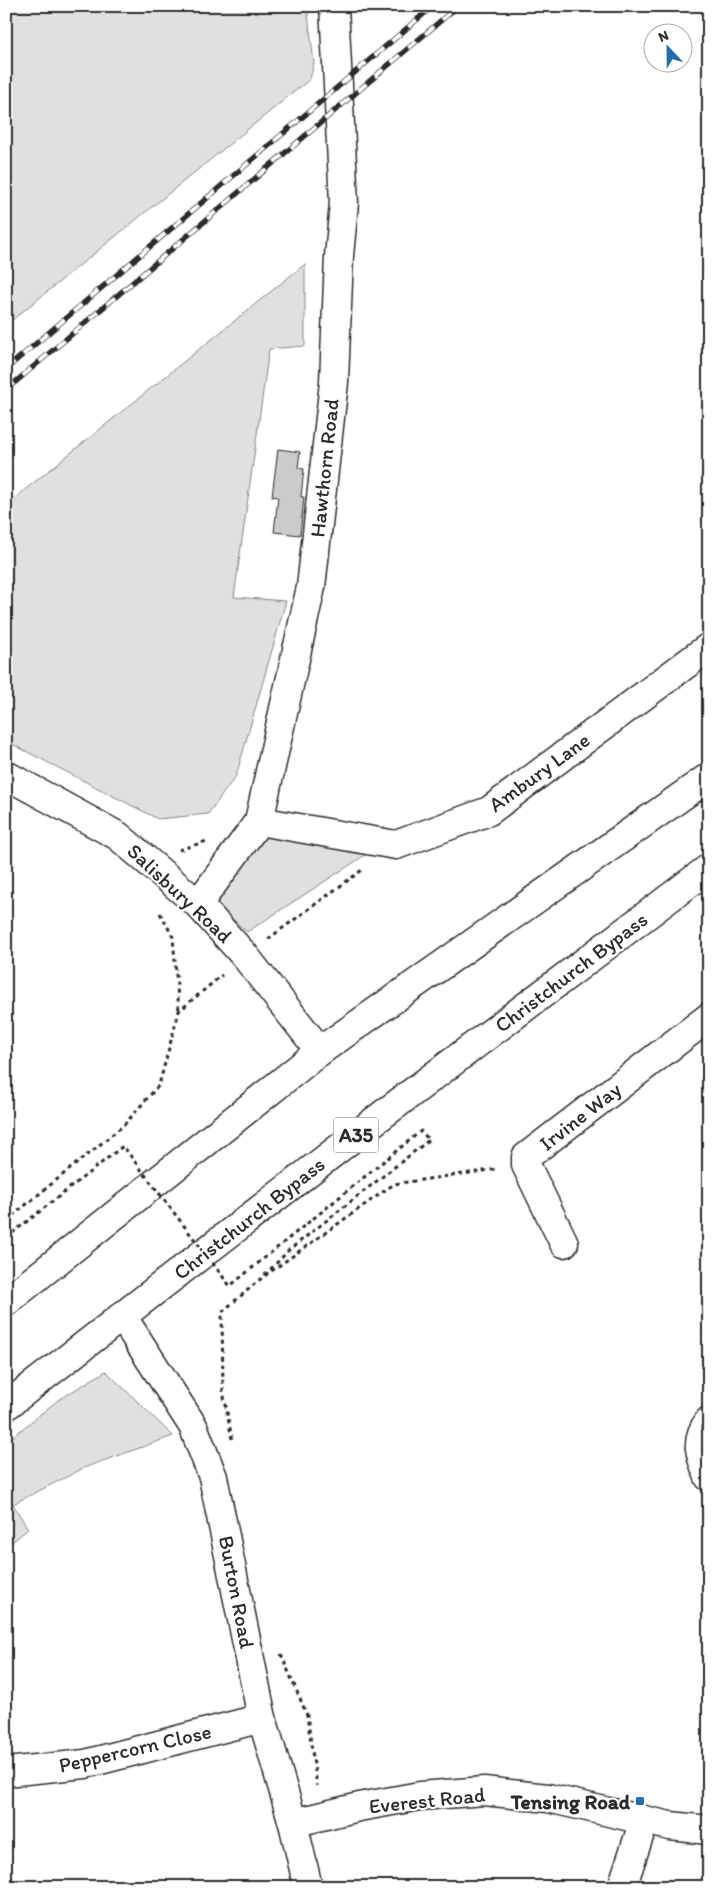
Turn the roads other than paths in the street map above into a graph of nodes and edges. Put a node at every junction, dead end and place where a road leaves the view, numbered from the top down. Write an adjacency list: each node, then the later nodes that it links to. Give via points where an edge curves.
1 (334, 6): 5 (street, Hawthorn Road, via 344,203 333,391 311,587)
2 (709, 647): 5 (street, Ambury Lane, via 489,810 396,844)
3 (6, 775): 7 (street, Salisbury Road, via 118,836)
4 (709, 777): 9 (street)
5 (259, 822): 7 (street, Hawthorn Road)
6 (709, 868): 12 (street, Christchurch Bypass / A35)
7 (198, 904): 9 (street, Salisbury Road, via 245,956)
8 (709, 1017): 10 (street, Irvine Way, via 526,1157 526,1165)
9 (320, 1051): 11 (street)
10 (564, 1243)
11 (6, 1302)
12 (122, 1316): 13 (street, Christchurch Bypass / A35); 16 (street, Burton Road, via 192,1426 213,1477)
13 (6, 1406)
14 (709, 1421): 15 (street, via 702,1430 699,1453)
15 (709, 1477)
16 (262, 1718): 17 (street, Peppercorn Close, via 85,1764); 19 (street, Burton Road)
17 (6, 1772)
18 (644, 1821): 19 (street, Everest Road, via 548,1798 484,1791 420,1796); 20 (street, Everest Road); 22 (street)
19 (292, 1823): 21 (street, Burton Road)
20 (709, 1830)
21 (308, 1887)
22 (622, 1887)

